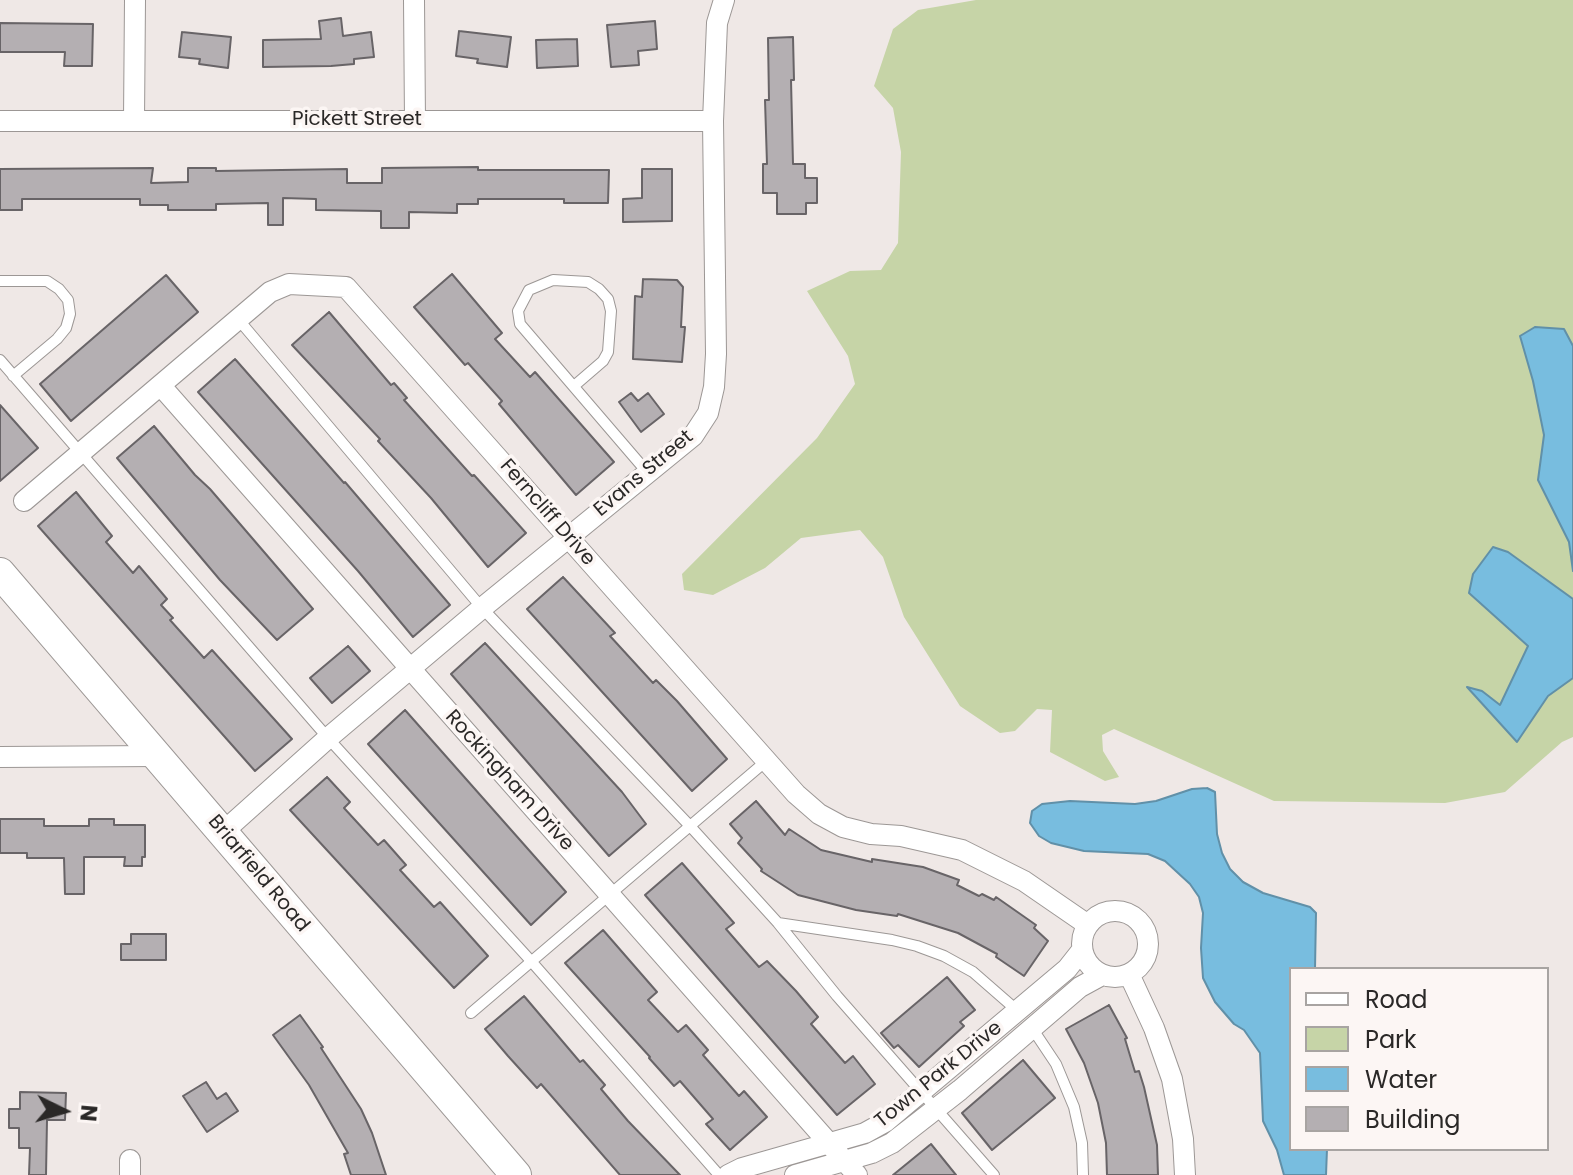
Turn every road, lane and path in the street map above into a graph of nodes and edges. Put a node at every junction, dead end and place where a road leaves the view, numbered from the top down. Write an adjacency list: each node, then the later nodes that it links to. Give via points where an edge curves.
1 (135, 0): 4 (street)
2 (414, 0): 6 (street)
3 (724, 0): 7 (street, Evans Street, via 717,23)
4 (134, 120): 5 (street, Pickett Street); 6 (street, Pickett Street)
5 (0, 121)
6 (415, 121): 7 (street, Pickett Street)
7 (713, 121): 15 (street, Evans Street, via 714,387 708,413 693,436)
8 (0, 281): 11 (lane, via 47,281 68,300 70,314 57,339)
9 (238, 319): 12 (street, Ferncliff Drive); 17 (street, Ferncliff Drive, via 270,292 289,284 346,287); 19 (lane)
10 (0, 360): 11 (lane)
11 (13, 376): 14 (lane)
12 (161, 386): 14 (street, Ferncliff Drive); 20 (street, Rockingham Drive)
13 (574, 386): 13 (lane, via 608,352 611,311 608,299 588,282 553,280 529,290 521,300 520,324); 15 (lane)
14 (79, 454): 16 (street, Ferncliff Drive); 21 (lane)
15 (647, 472): 17 (street, Evans Street)
16 (24, 501)
17 (569, 538): 19 (street, Evans Street); 24 (street, Ferncliff Drive)
18 (0, 573): 22 (main road, Briarfield Road)
19 (482, 608): 20 (street, Evans Street); 25 (lane)
20 (409, 670): 21 (street, Evans Street); 27 (street, Rockingham Drive)
21 (328, 738): 26 (street, Evans Street); 31 (lane)
22 (158, 756): 23 (street); 26 (main road, Briarfield Road)
23 (0, 757)
24 (765, 762): 25 (lane); 29 (street, Ferncliff Drive, via 807,804 843,827 962,850 1024,881)
25 (690, 826): 27 (lane); 28 (lane)
26 (223, 832): 41 (main road, Briarfield Road)
27 (611, 893): 31 (lane); 39 (street, Rockingham Drive)
28 (778, 923): 34 (lane, via 930,951 973,972); 37 (lane)
29 (1088, 925): 30 (street); 32 (street, via 1105,912 1136,919 1148,949)
30 (1082, 950): 33 (street); 34 (street, Town Park Drive)
31 (531, 961): 35 (lane); 42 (lane)
32 (1129, 974): 33 (street); 47 (street, via 1172,1079)
33 (1102, 975): 36 (street, Town Park Drive)
34 (1018, 1011): 36 (lane); 37 (street, Town Park Drive)
35 (471, 1013)
36 (1032, 1028): 38 (street, Town Park Drive); 46 (lane, via 1056,1064 1074,1107)
37 (921, 1092): 38 (lane); 39 (street, Town Park Drive, via 865,1133)
38 (937, 1109): 40 (street, Town Park Drive); 45 (lane)
39 (828, 1141): 40 (street, Rockingham Drive); 43 (street, Town Park Drive)
40 (851, 1168): 44 (street, Town Park Drive)
41 (516, 1175)
42 (719, 1175)
43 (728, 1175)
44 (795, 1175)
45 (994, 1175)
46 (1083, 1175)
47 (1185, 1175)

